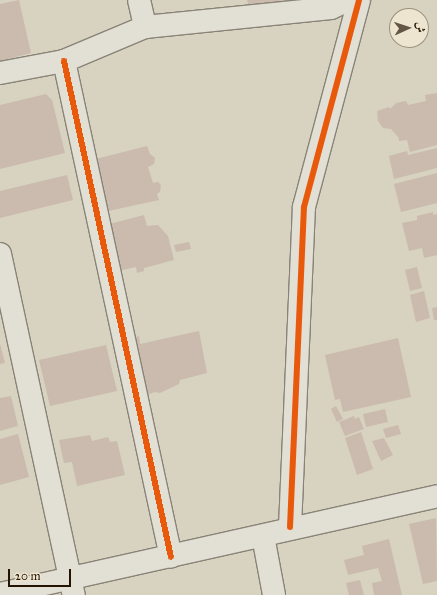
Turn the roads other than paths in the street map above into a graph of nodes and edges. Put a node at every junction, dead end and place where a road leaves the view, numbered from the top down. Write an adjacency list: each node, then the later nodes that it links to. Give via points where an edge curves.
1 (139, 0): 4 (street)
2 (359, 0): 9 (street, via 304,207)
3 (336, 2): 4 (street)
4 (145, 27): 5 (street)
5 (64, 60): 6 (street); 11 (street)
6 (0, 72)
7 (0, 254): 12 (street)
8 (437, 496): 9 (street)
9 (290, 528): 10 (street)
10 (263, 536): 11 (street); 14 (street)
11 (171, 557): 12 (street)
12 (73, 587): 13 (street)
13 (0, 594)
14 (274, 595)

